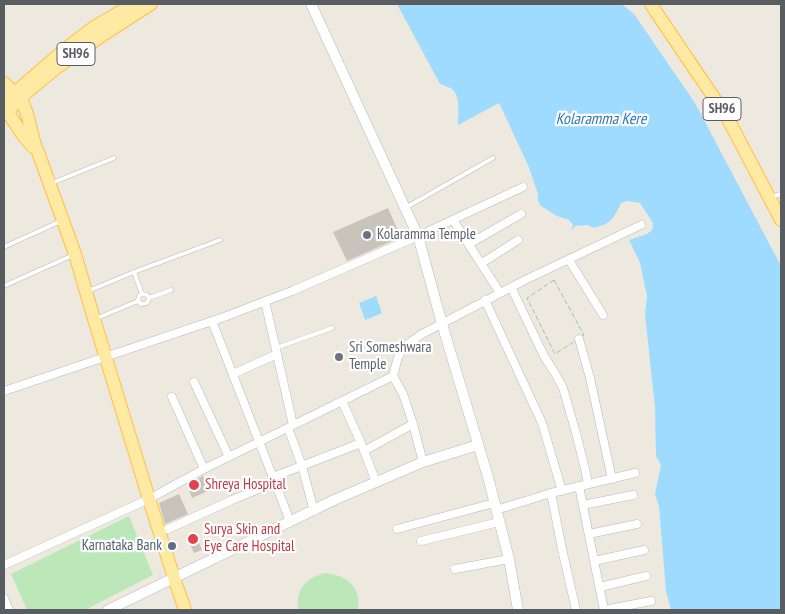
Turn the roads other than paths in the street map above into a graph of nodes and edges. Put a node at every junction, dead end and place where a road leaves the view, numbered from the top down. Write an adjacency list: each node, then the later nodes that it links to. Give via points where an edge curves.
1 (134, 4): 7 (main road, SH96, via 94,27 64,50)
2 (151, 4): 7 (main road, SH96)
3 (312, 4): 15 (street)
4 (651, 4): 14 (main road, SH96, via 727,116)
5 (4, 78): 7 (main road)
6 (4, 83): 7 (main road)
7 (22, 91): 8 (main road, SH96); 9 (main road)
8 (4, 111): 9 (main road)
9 (38, 152): 12 (main road)
10 (114, 158): 12 (lane)
11 (493, 158): 15 (lane)
12 (50, 184): 17 (main road)
13 (522, 186): 18 (street)
14 (775, 196): 19 (main road, SH96)
15 (405, 208): 21 (street)
16 (521, 214): 24 (street)
17 (63, 220): 25 (lane); 26 (main road)
18 (453, 220): 21 (street); 24 (street)
19 (781, 220)
20 (641, 225): 27 (street)
21 (418, 236): 39 (street); 43 (street)
22 (220, 240): 29 (lane)
23 (518, 240): 28 (street)
24 (469, 244): 28 (street)
25 (4, 247)
26 (75, 254): 30 (lane); 33 (main road)
27 (569, 260): 31 (street); 40 (street)
28 (482, 263): 34 (street)
29 (134, 272): 33 (lane); 35 (lane)
30 (4, 286)
31 (511, 287): 34 (street); 67 (street, via 563,388)
32 (171, 290): 36 (lane)
33 (86, 292): 41 (main road)
34 (500, 292): 37 (street)
35 (142, 294): 36 (lane); 38 (lane)
36 (149, 298): 38 (lane, via 145,304)
37 (485, 300): 43 (street); 69 (street, via 542,423)
38 (138, 301): 41 (lane)
39 (264, 301): 42 (street); 46 (street)
40 (603, 315)
41 (94, 319): 47 (main road)
42 (212, 321): 47 (street); 48 (street)
43 (442, 324): 49 (street, via 405,346); 57 (street)
44 (332, 328): 46 (lane)
45 (579, 339): 65 (street)
46 (276, 351): 48 (street); 55 (street)
47 (106, 358): 51 (street); 72 (main road)
48 (233, 374): 56 (street)
49 (393, 376): 53 (street); 54 (street)
50 (194, 382): 59 (street)
51 (4, 391)
52 (172, 397): 62 (street)
53 (342, 401): 55 (street); 58 (street)
54 (413, 424): 58 (street); 60 (street)
55 (290, 427): 56 (street); 61 (street)
56 (259, 443): 59 (street); 64 (street)
57 (478, 445): 60 (street); 73 (street)
58 (363, 447): 61 (street); 66 (street)
59 (229, 457): 62 (street)
60 (423, 462): 66 (street)
61 (302, 466): 64 (street); 75 (street)
62 (204, 469): 72 (street)
63 (635, 473): 65 (street)
64 (274, 479): 76 (street); 79 (street)
65 (612, 479): 67 (street)
66 (376, 482): 75 (street)
67 (588, 484): 68 (street)
68 (579, 486): 69 (street); 74 (street)
69 (562, 491): 70 (street)
70 (552, 493): 73 (street); 97 (street)
71 (633, 495): 74 (street)
72 (149, 498): 86 (street); 89 (main road)
73 (495, 506): 77 (street); 80 (street)
74 (583, 506): 81 (street)
75 (314, 510): 76 (street)
76 (290, 521): 89 (street)
77 (499, 522): 82 (street); 84 (street)
78 (636, 524): 81 (street)
79 (168, 529)
80 (397, 529)
81 (589, 534): 85 (street)
82 (421, 541)
83 (644, 550): 85 (street)
84 (509, 559): 87 (street); 96 (street)
85 (594, 561): 90 (street)
86 (4, 565)
87 (455, 570)
88 (646, 576): 90 (street)
89 (174, 578): 94 (street); 95 (main road)
90 (600, 587): 92 (street, via 604,610)
91 (4, 598): 93 (street)
92 (651, 601)
93 (9, 610)
94 (108, 610)
95 (185, 610)
96 (518, 610)
97 (576, 610)

